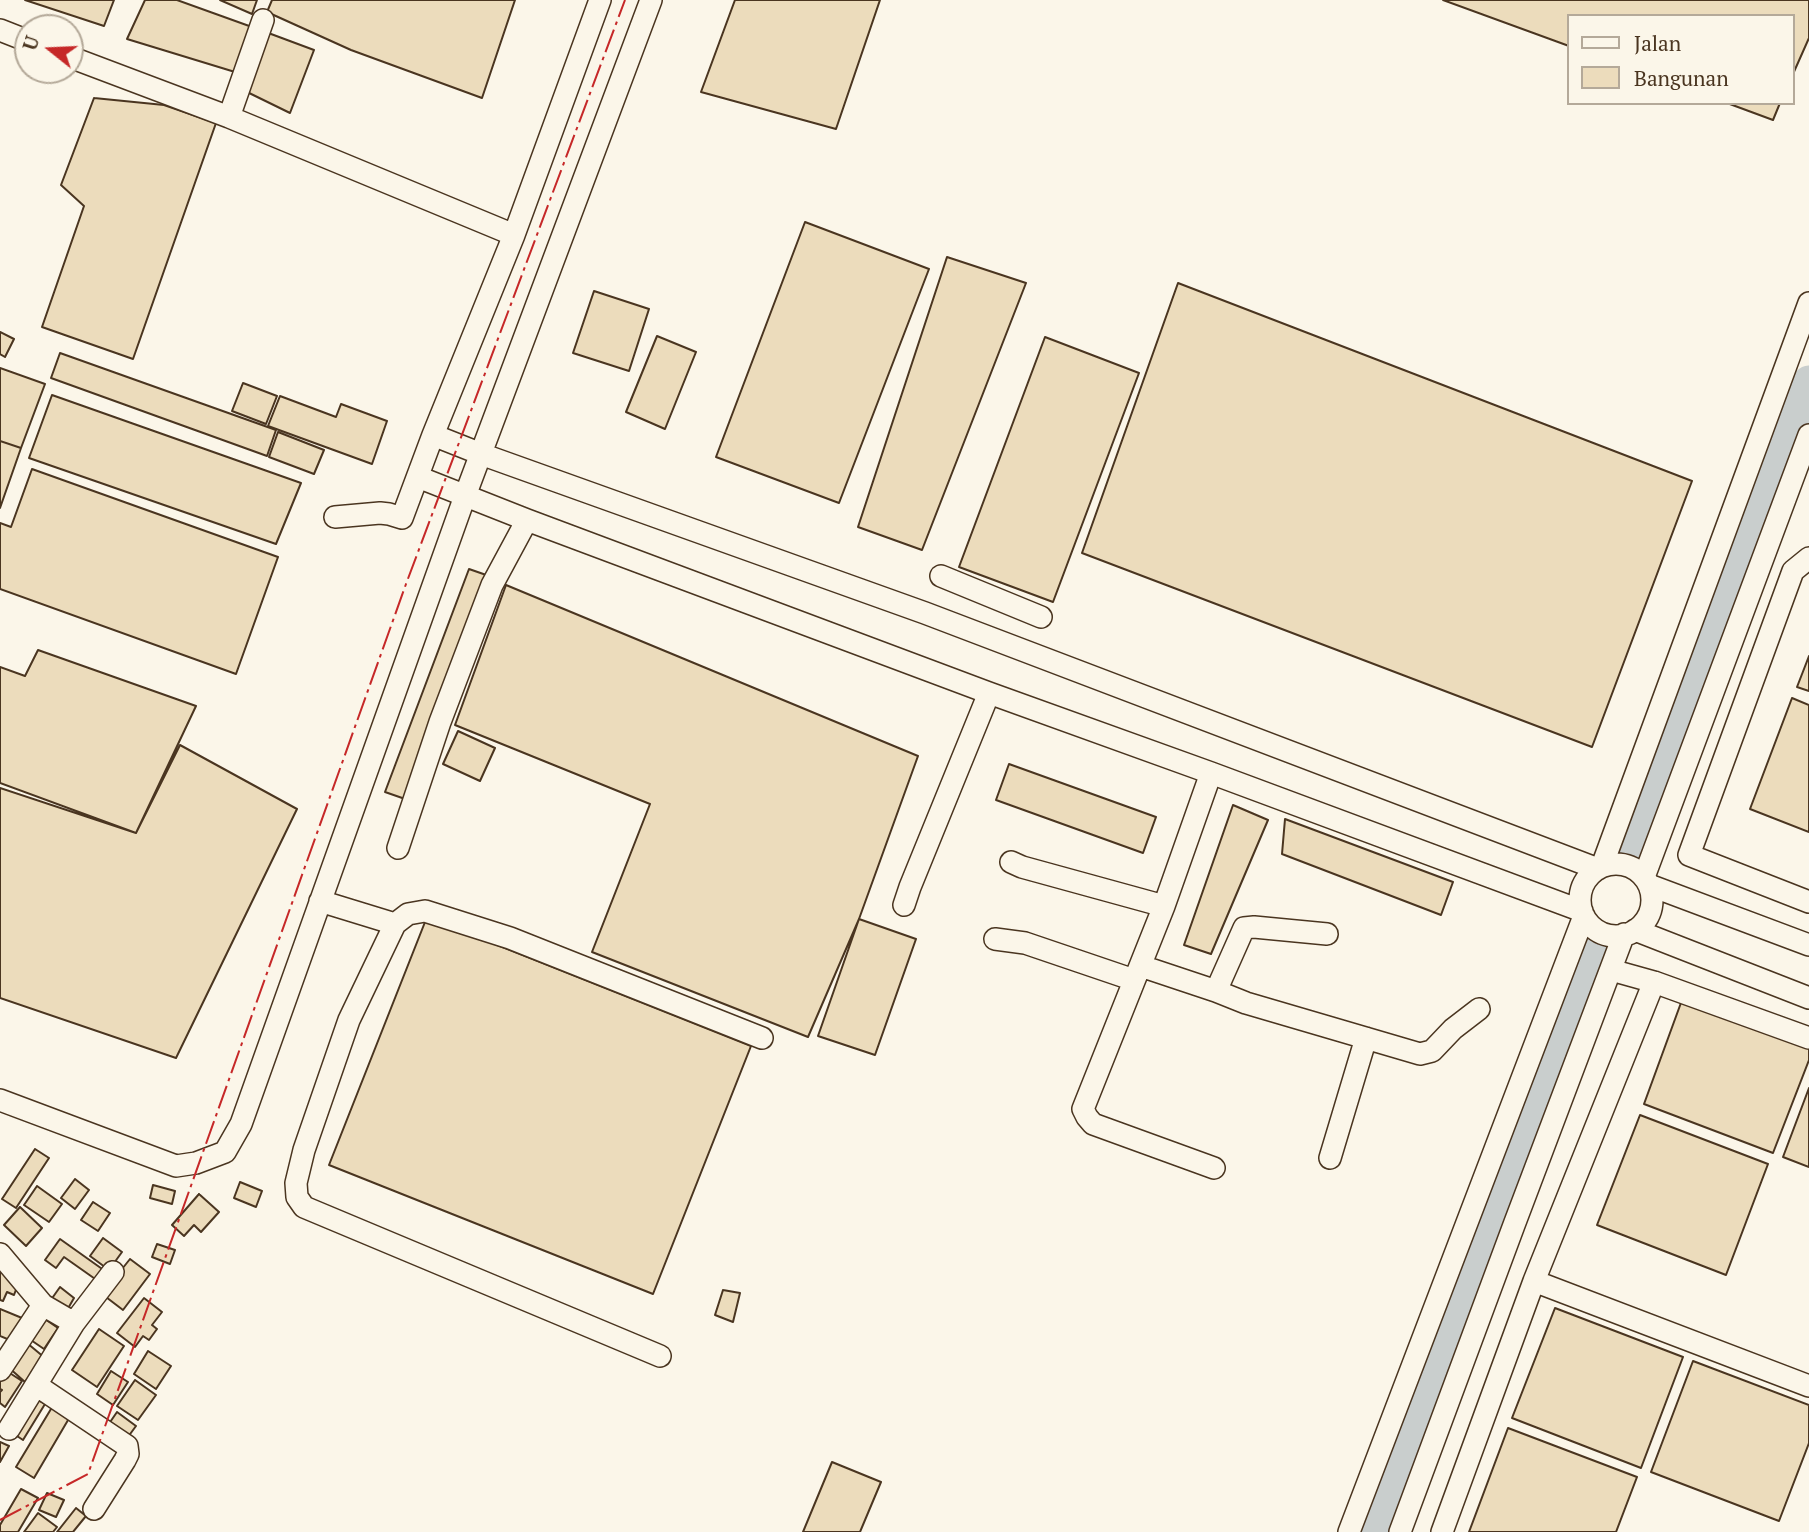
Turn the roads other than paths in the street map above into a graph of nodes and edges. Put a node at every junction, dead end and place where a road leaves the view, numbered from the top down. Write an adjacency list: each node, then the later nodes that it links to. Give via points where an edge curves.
1 (600, 0): 6 (street)
2 (651, 0): 10 (street)
3 (263, 20): 5 (street)
4 (84, 62): 5 (street)
5 (229, 117): 6 (street)
6 (514, 235): 8 (street)
7 (1809, 303): 22 (street)
8 (433, 435): 10 (street); 11 (street)
9 (1809, 435): 23 (street)
10 (481, 454): 12 (street); 22 (street, via 925,613)
11 (418, 477): 12 (street); 13 (street, via 402,518 380,513)
12 (465, 496): 14 (street); 24 (street)
13 (335, 517)
14 (527, 520): 18 (street); 20 (street, via 488,597)
15 (1809, 558): 25 (street, via 1793,571 1689,855)
16 (941, 576): 17 (street)
17 (1041, 617)
18 (989, 693): 19 (street); 26 (street)
19 (1211, 773): 27 (street); 28 (street)
20 (398, 848)
21 (1011, 862): 27 (street)
22 (1600, 867): 23 (street, via 1629,866); 28 (street, via 1584,883)
23 (1646, 881): 30 (street, via 1651,905 1643,923); 33 (street)
24 (320, 901): 29 (street); 43 (street, via 242,1124 225,1152 176,1166)
25 (1809, 902)
26 (904, 905)
27 (1164, 906): 35 (street)
28 (1583, 913): 30 (street, via 1597,930 1615,936); 57 (street)
29 (395, 924): 40 (street, via 408,914 425,911 510,938); 51 (street, via 349,1020 304,1150 297,1197 304,1207)
30 (1630, 932): 34 (street); 38 (street)
31 (1327, 934): 37 (street, via 1244,928)
32 (995, 939): 35 (street)
33 (1809, 945)
34 (1611, 970): 36 (street); 58 (street)
35 (1137, 973): 37 (street); 45 (street, via 1083,1109 1093,1124)
36 (1654, 982): 42 (street); 48 (street)
37 (1216, 991): 41 (street)
38 (1809, 998)
39 (1479, 1009): 41 (street, via 1432,1051 1420,1054)
40 (762, 1038)
41 (1366, 1038): 44 (street)
42 (1809, 1038)
43 (0, 1100)
44 (1330, 1158)
45 (1214, 1168)
46 (0, 1254): 49 (street)
47 (113, 1272): 50 (street)
48 (1534, 1281): 54 (street); 59 (street)
49 (43, 1305): 50 (street); 52 (street)
50 (75, 1323): 53 (street)
51 (660, 1356)
52 (0, 1370)
53 (36, 1385): 55 (street); 56 (street, via 127,1446 125,1460)
54 (1809, 1386)
55 (9, 1429)
56 (93, 1509)
57 (1349, 1532)
58 (1400, 1532)
59 (1442, 1532)

